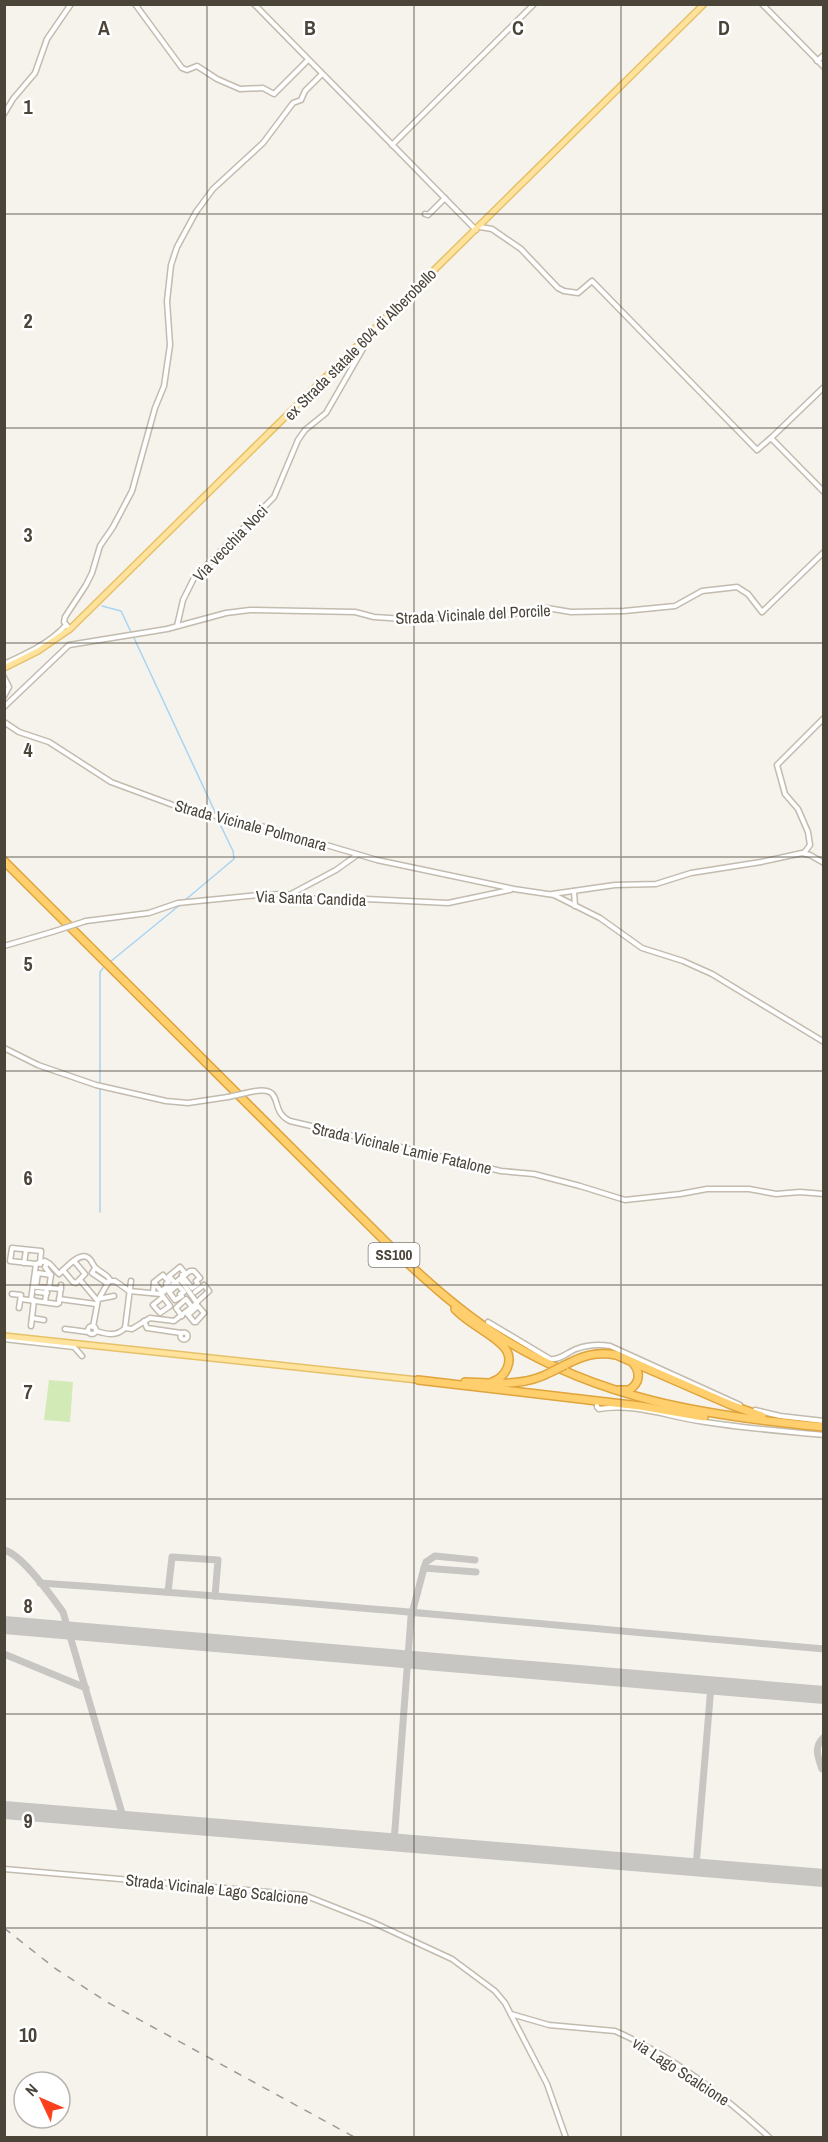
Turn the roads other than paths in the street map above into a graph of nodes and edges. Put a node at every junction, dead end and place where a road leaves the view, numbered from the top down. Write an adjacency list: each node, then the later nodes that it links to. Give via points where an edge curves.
1 (71, 4): 12 (street, via 47,39 37,69)
2 (135, 4): 8 (street, via 182,68 197,66 240,89 265,88 274,94)
3 (254, 4): 8 (street)
4 (534, 4): 13 (street)
5 (704, 4): 16 (main road, ex Strada statale 604 di Alberobello)
6 (762, 4): 9 (street)
7 (824, 55): 9 (street)
8 (308, 60): 11 (street)
9 (817, 61): 10 (street)
10 (824, 67)
11 (322, 74): 13 (street); 22 (street, via 305,91 302,100 293,102 264,143 207,195 177,247 168,294 170,345 164,386 132,490 100,546 90,578 65,617)
12 (4, 114)
13 (392, 145): 14 (street)
14 (445, 198): 15 (street); 16 (street)
15 (425, 214)
16 (478, 228): 17 (main road, ex Strada statale 604 di Alberobello); 19 (street, via 490,228 521,249 561,290 580,292 592,281 757,450)
17 (363, 342): 22 (main road, ex Strada statale 604 di Alberobello); 23 (street, Via vecchia Noci, via 364,347 329,408 296,443 274,497 191,582)
18 (824, 387): 19 (street)
19 (771, 438): 20 (street)
20 (824, 492)
21 (824, 552): 23 (street, Strada Vicinale del Porcile, via 762,612 737,587 702,591 675,606 624,611 571,612 547,608 479,617 405,619 356,612 250,610)
22 (68, 627): 24 (street); 25 (main road, ex Strada statale 604 di Alberobello, via 38,651)
23 (176, 627): 28 (street, Strada Vicinale del Porcile, via 68,646)
24 (4, 664)
25 (4, 668)
26 (4, 677): 27 (street, via 9,687)
27 (5, 696)
28 (4, 707)
29 (824, 718): 31 (street, via 777,765 785,794 798,809 808,831 810,845)
30 (4, 722): 32 (street, Strada Vicinale Polmonara, via 46,741 129,790 196,813 269,828)
31 (804, 853): 34 (street); 38 (street, via 691,873 656,884)
32 (357, 855): 36 (street, Strada Vicinale Polmonara); 40 (street)
33 (4, 861): 89 (highway, SS100, via 416,1271 480,1324 519,1349)
34 (824, 863)
35 (4, 866): 73 (highway, SS100, via 373,1234)
36 (496, 885): 37 (street, Strada Vicinale Polmonara); 39 (street)
37 (514, 890): 39 (street, Via Santa Candida); 41 (street)
38 (574, 891): 41 (street); 42 (street)
39 (497, 893): 40 (street, Via Santa Candida, via 448,903 329,901)
40 (290, 894): 43 (street, Via Santa Candida, bridge, via 181,903 149,914 86,921)
41 (549, 894): 42 (street)
42 (575, 906): 44 (street, via 603,920 642,948 712,974)
43 (4, 946)
44 (824, 1042)
45 (4, 1048): 46 (street, Strada Vicinale Lamie Fatalone, bridge, via 38,1065 100,1086 180,1103 263,1090 275,1097 280,1114 290,1121 577,1185 622,1199 707,1189)
46 (824, 1194)
47 (26, 1250): 49 (street); 49 (street, via 12,1248 10,1261); 51 (street, via 41,1251)
48 (74, 1261): 52 (street); 55 (street, via 85,1274); 57 (street, via 86,1256 95,1268 92,1273)
49 (24, 1263): 51 (street)
50 (48, 1263): 51 (street); 52 (street, via 59,1274); 53 (street, via 45,1267)
51 (38, 1264): 68 (street)
52 (63, 1270): 55 (street, via 73,1282)
53 (51, 1275): 59 (street); 59 (street, via 38,1274 36,1287)
54 (181, 1278): 54 (street, via 190,1271 200,1278 192,1288); 63 (street, via 162,1296); 71 (street)
55 (80, 1280): 69 (street)
56 (131, 1281): 60 (street)
57 (109, 1282): 60 (street); 69 (street)
58 (154, 1282): 63 (street)
59 (48, 1290): 61 (street); 67 (street, via 61,1287); 70 (street)
60 (129, 1291): 63 (street); 81 (street)
61 (37, 1292)
62 (195, 1292): 71 (street, via 204,1285 209,1291)
63 (153, 1293)
64 (12, 1294): 66 (street, via 21,1295)
65 (114, 1296): 69 (street)
66 (21, 1299): 68 (street); 74 (street)
67 (59, 1299): 69 (street); 70 (street, via 57,1304)
68 (33, 1300): 70 (street); 79 (street)
69 (97, 1301): 83 (street)
70 (45, 1302)
71 (197, 1302): 72 (street)
72 (192, 1307): 75 (street); 75 (street, via 186,1299 176,1308)
73 (453, 1307): 91 (highway, via 505,1348 507,1370 499,1379); 93 (highway, SS100, via 518,1352 575,1380 652,1406)
74 (19, 1308)
75 (185, 1314): 75 (street, via 196,1322 204,1313 198,1306); 78 (street, via 174,1321)
76 (44, 1320): 79 (street)
77 (25, 1321): 79 (street)
78 (144, 1321): 81 (street, via 132,1329); 85 (street, via 147,1328 185,1332)
79 (31, 1322)
80 (488, 1322): 88 (street, via 553,1360 577,1348 601,1345)
81 (124, 1328): 83 (street, via 111,1335)
82 (65, 1329): 83 (street)
83 (92, 1331): 86 (street)
84 (4, 1338): 86 (main road); 87 (street, via 74,1347)
85 (184, 1341)
86 (89, 1345): 90 (main road)
87 (82, 1356)
88 (633, 1359): 89 (highway, via 599,1353 582,1356); 89 (highway, SS100, via 639,1378 626,1391); 94 (highway, via 754,1414)
89 (562, 1367): 91 (highway, bridge, via 532,1381); 94 (highway, SS100, via 613,1391 671,1406)
90 (418, 1380): 91 (highway); 92 (highway)
91 (484, 1383)
92 (597, 1401): 93 (highway); 95 (street, via 599,1409 628,1408 707,1422)
93 (716, 1418): 94 (highway, SS100)
94 (824, 1425)
95 (824, 1435)
96 (4, 1869): 97 (street, Strada Vicinale Lago Scalcione, via 304,1895 455,1961 495,1991)
97 (511, 2014): 98 (street, Strada Vicinale Lago Scalcione, via 547,2084); 99 (street, via Lago Scalcione, via 549,2025 625,2035 714,2090)
98 (566, 2138)
99 (770, 2138)

